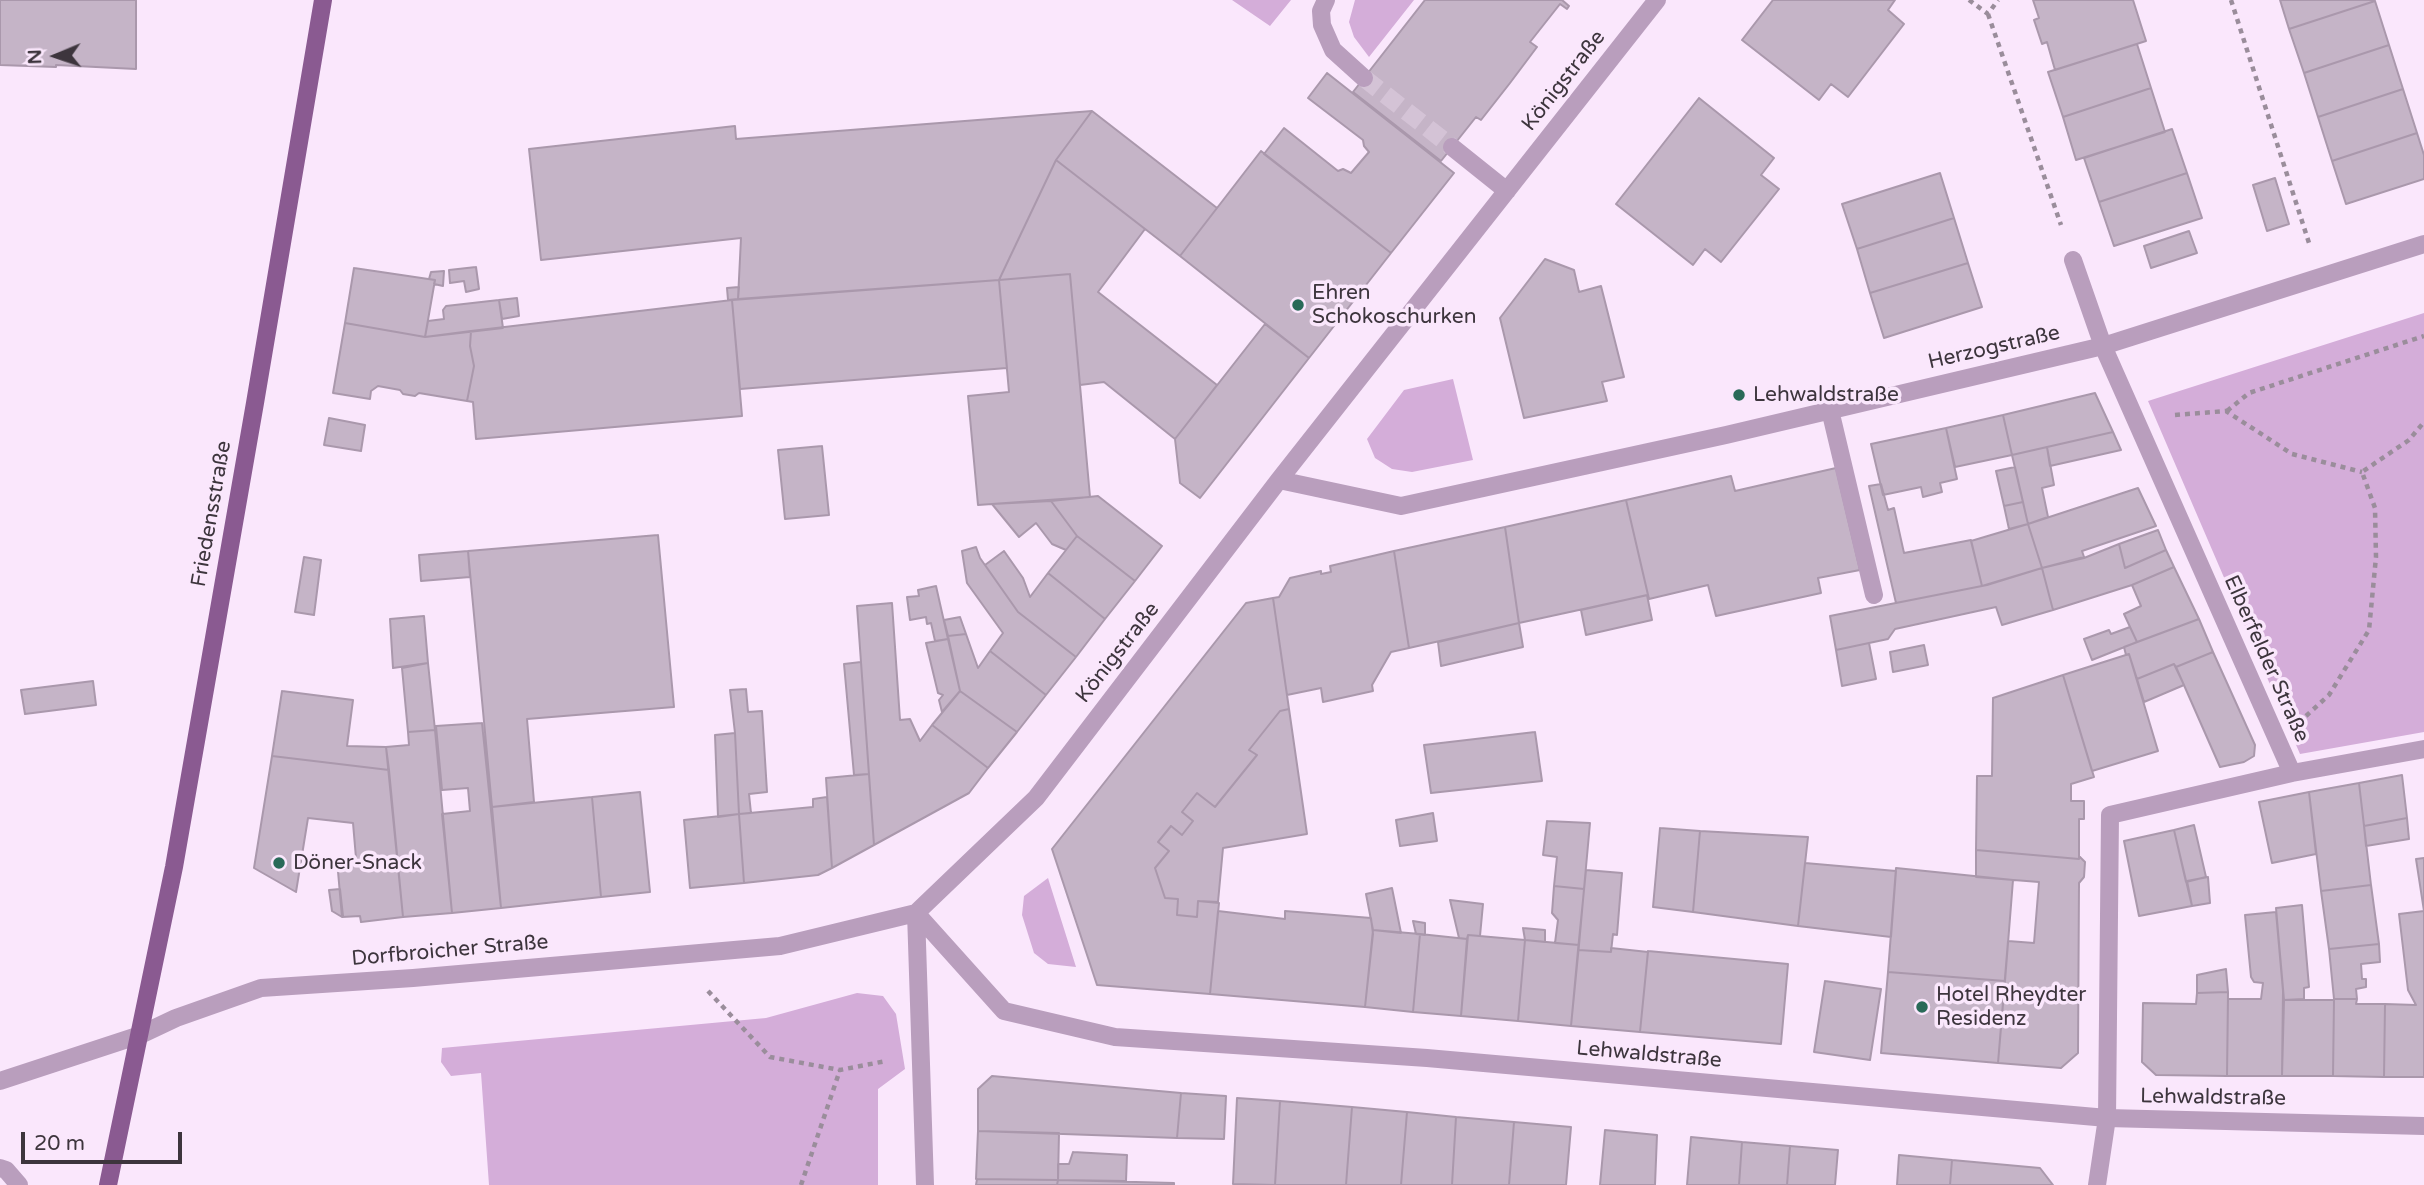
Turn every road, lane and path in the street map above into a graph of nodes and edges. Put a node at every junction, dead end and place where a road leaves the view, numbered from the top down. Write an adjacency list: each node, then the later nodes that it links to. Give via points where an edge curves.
1 (323, 0): 28 (main road, Friedensstraße, via 174,867)
2 (1326, 0): 8 (street, via 1322,25 1333,50)
3 (1657, 0): 10 (street, Königstraße)
4 (1969, 0): 7 (path)
5 (1998, 0): 7 (path)
6 (2231, 0): 13 (path)
7 (1988, 14): 12 (path)
8 (1364, 78)
9 (1452, 147): 10 (street)
10 (1507, 191): 21 (street, Königstraße)
11 (2424, 244): 13 (street, Herzogstraße)
12 (2073, 260): 15 (street, Elberfelder Straße)
13 (2320, 277): 15 (street, Herzogstraße)
14 (2424, 336): 17 (path, via 2249,393)
15 (2103, 346): 16 (street, Herzogstraße); 18 (street, Elberfelder Straße)
16 (1830, 410): 21 (street, Herzogstraße, via 1401,506); 22 (street)
17 (2226, 411): 18 (path); 20 (path, via 2292,454)
18 (2136, 422): 23 (street, Elberfelder Straße)
19 (2424, 422): 20 (path, via 2409,440)
20 (2361, 472): 23 (path, via 2375,508 2369,630 2329,695)
21 (1279, 480): 26 (street, Königstraße, via 1036,798)
22 (1874, 594)
23 (2278, 741): 25 (street, Elberfelder Straße)
24 (2424, 749): 25 (street)
25 (2292, 773): 32 (street, Elberfelder Straße, via 2110,815)
26 (916, 913): 27 (street, Dorfbroicher Straße, via 780,946); 29 (street); 32 (street, Lehwaldstraße, via 1004,1011 1115,1037 1427,1058)
27 (674, 955): 28 (street, Dorfbroicher Straße, via 261,988); 30 (path, via 770,1057)
28 (140, 1035): 31 (street, Dorfbroicher Straße); 36 (main road, Friedensstraße)
29 (922, 1053): 30 (path); 38 (street)
30 (840, 1070): 37 (path)
31 (0, 1082)
32 (2107, 1118): 33 (street, Lehwaldstraße); 39 (street)
33 (2424, 1126)
34 (0, 1168): 35 (street)
35 (19, 1185)
36 (108, 1185)
37 (801, 1185)
38 (925, 1185)
39 (2097, 1185)

